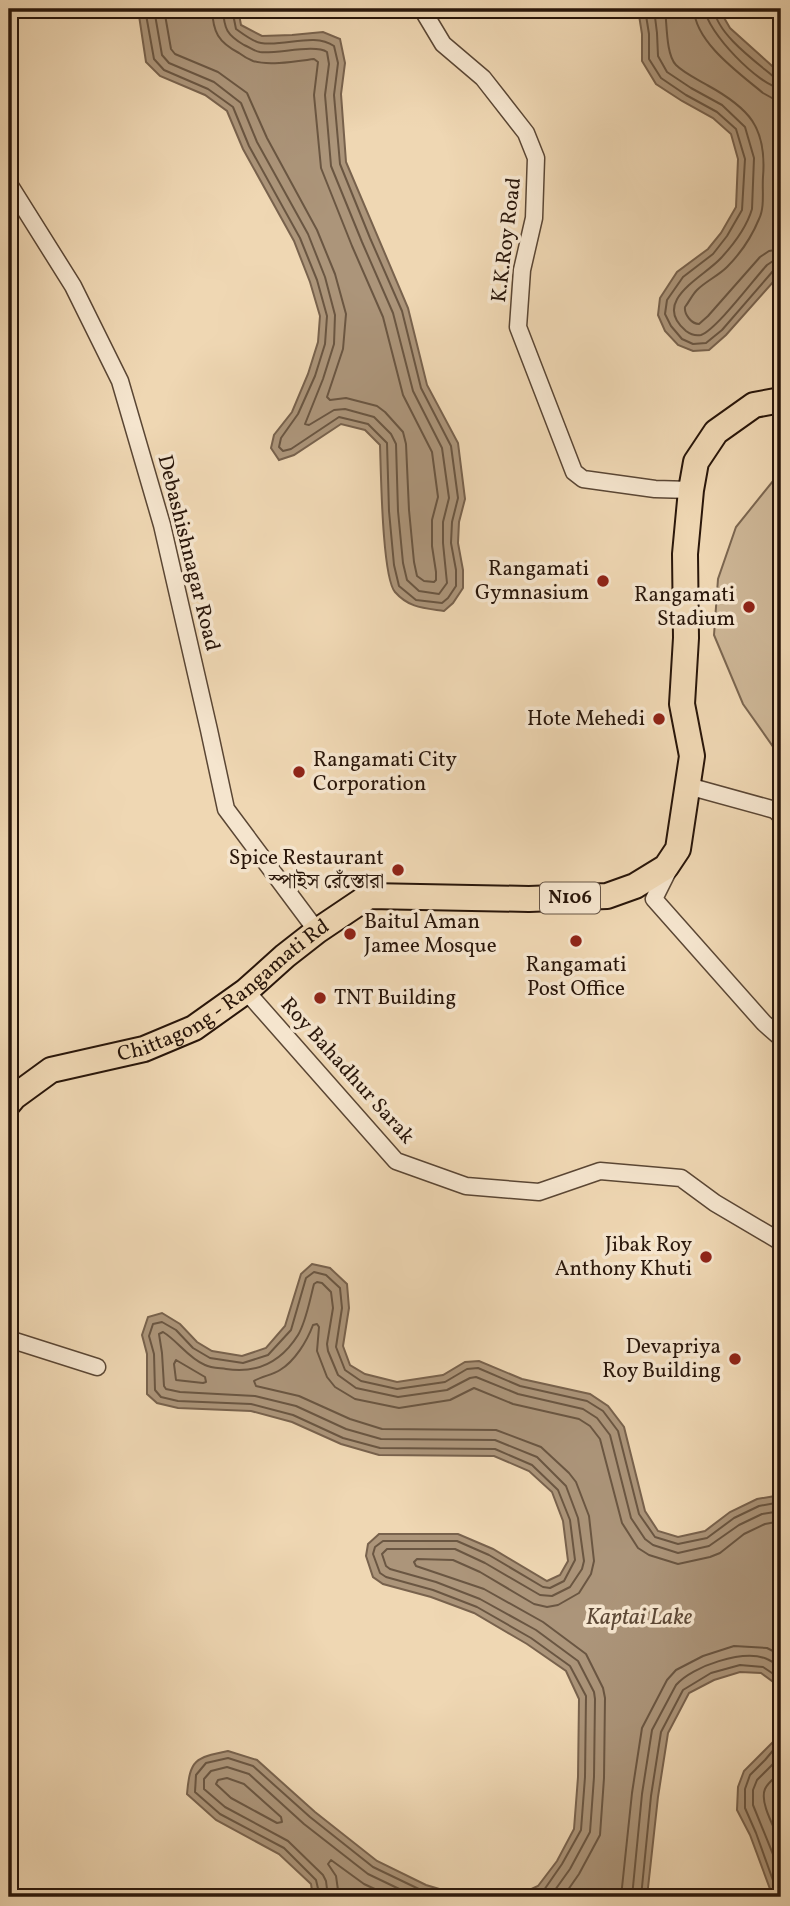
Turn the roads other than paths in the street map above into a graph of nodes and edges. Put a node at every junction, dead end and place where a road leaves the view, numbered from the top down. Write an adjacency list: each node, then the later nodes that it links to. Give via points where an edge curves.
1 (422, 9): 4 (street, K.K.Roy Road, via 443,44 483,78 526,133 536,158 534,218 522,270 518,327 574,472 583,479)
2 (9, 184): 8 (street, Debashishnagar Road, via 73,286 120,381 162,525 226,809)
3 (781, 400): 4 (highway, via 754,405 716,432 696,461)
4 (691, 491): 5 (highway, via 682,704 692,756)
5 (688, 786): 6 (street, via 775,810); 7 (highway)
6 (781, 816)
7 (678, 849): 8 (highway, Chittagong - Rangamati Rd / N106, via 666,867 607,896 369,896); 10 (street, via 654,899)
8 (317, 931): 9 (highway, Chittagong - Rangamati Rd / N106)
9 (246, 991): 11 (highway, Chittagong - Rangamati Rd / N106, via 194,1028 144,1049 51,1069); 12 (street, Roy Bahadhur Sarak, via 396,1161 466,1186 539,1192 600,1171 681,1178)
10 (781, 1038)
11 (9, 1103)
12 (778, 1241)
13 (9, 1339): 14 (street)
14 (97, 1367)

